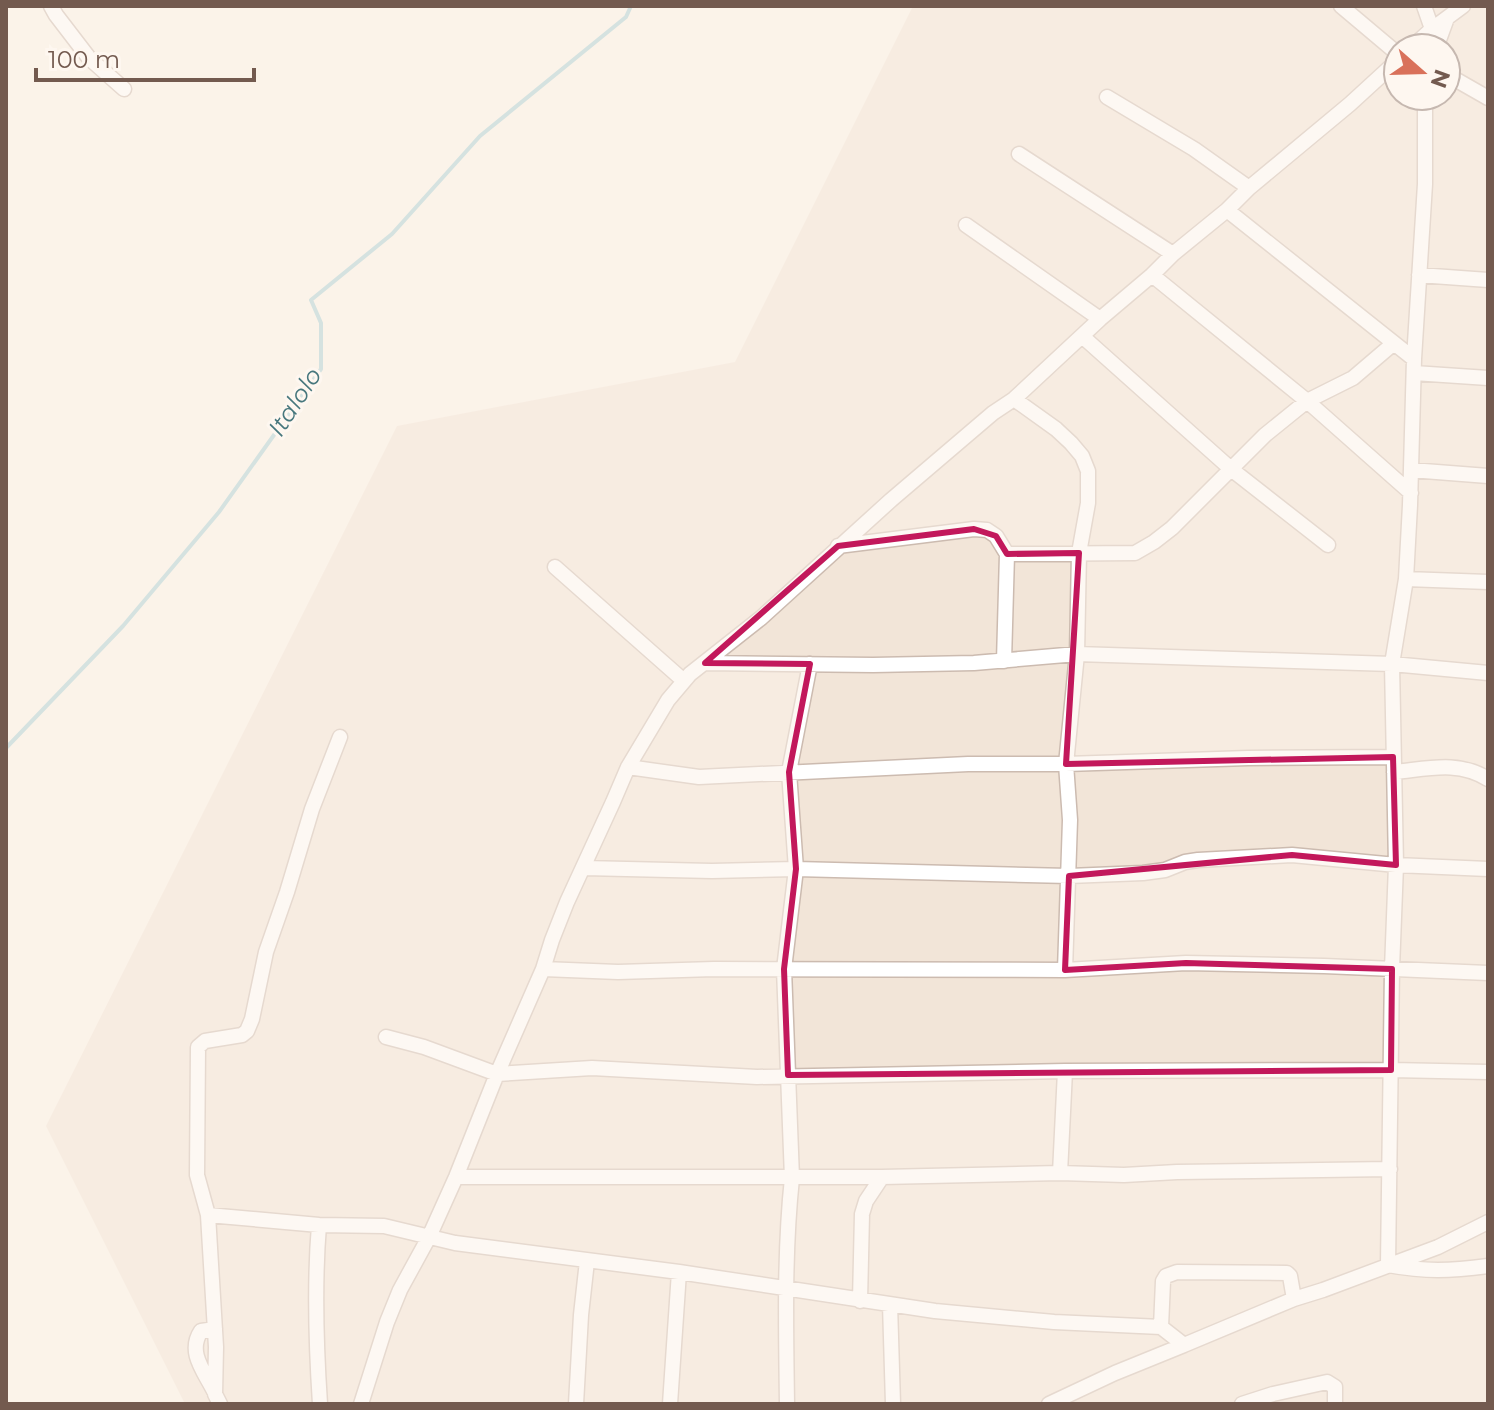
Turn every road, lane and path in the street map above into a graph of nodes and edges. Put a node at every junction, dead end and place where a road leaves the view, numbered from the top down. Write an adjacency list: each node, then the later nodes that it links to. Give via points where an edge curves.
1 (51, 6): 12 (street, via 89,58)
2 (1341, 6): 9 (street)
3 (1424, 6): 6 (street)
4 (1463, 6): 5 (street)
5 (1447, 18): 6 (street); 8 (street)
6 (1432, 29): 7 (street)
7 (1429, 32)
8 (1442, 32)
9 (1382, 41)
10 (1382, 75): 17 (street)
11 (1462, 83): 14 (street)
12 (124, 89)
13 (1107, 97): 17 (street)
14 (1488, 98)
15 (1425, 112): 22 (street)
16 (1019, 154): 20 (street)
17 (1249, 188): 18 (street)
18 (1227, 210): 20 (street); 26 (street)
19 (966, 225): 24 (street)
20 (1173, 254): 21 (street)
21 (1152, 275): 24 (street); 30 (street)
22 (1419, 275): 23 (street); 27 (street)
23 (1488, 280)
24 (1100, 319): 25 (street)
25 (1082, 336): 29 (street); 31 (street)
26 (1394, 343): 27 (street); 30 (street, via 1353,378)
27 (1414, 366): 28 (street); 32 (street)
28 (1488, 378)
29 (1014, 399): 36 (street); 37 (street, via 1082,456 1088,471 1088,503)
30 (1307, 401): 31 (street); 34 (street)
31 (1231, 469): 35 (street); 37 (street, via 1172,528 1135,553)
32 (1411, 470): 33 (street); 34 (street)
33 (1488, 476)
34 (1411, 493): 40 (street)
35 (1328, 545)
36 (838, 546): 38 (street, via 974,529 996,536); 44 (street)
37 (1079, 553): 38 (street); 42 (street)
38 (1007, 554): 43 (street)
39 (555, 567): 48 (street)
40 (1406, 579): 41 (street); 46 (street)
41 (1488, 582)
42 (1077, 654): 43 (street); 46 (street); 50 (street)
43 (1004, 661): 45 (street)
44 (705, 663): 45 (street); 48 (street)
45 (810, 664): 53 (street)
46 (1392, 664): 47 (street); 51 (street)
47 (1488, 673)
48 (684, 681): 52 (street)
49 (340, 737): 76 (street, via 266,952 247,1031 198,1047 197,1175)
50 (1066, 764): 51 (street, via 1172,759); 53 (street); 59 (street)
51 (1394, 764): 54 (street, via 1467,768); 55 (street)
52 (628, 767): 53 (street, via 699,777); 56 (street)
53 (789, 772): 57 (street)
54 (1488, 779)
55 (1396, 865): 58 (street); 59 (street, via 1292,855); 62 (street)
56 (584, 868): 57 (street); 60 (street)
57 (796, 869): 59 (street); 61 (street)
58 (1488, 869)
59 (1069, 876): 63 (street)
60 (543, 969): 61 (street); 69 (street)
61 (784, 969): 63 (street); 70 (street)
62 (1392, 969): 63 (street, via 1186,963); 64 (street); 66 (street)
63 (1065, 970)
64 (1488, 973)
65 (386, 1037): 69 (street)
66 (1391, 1070): 67 (street); 68 (street); 71 (street)
67 (1065, 1071): 70 (street); 72 (street)
68 (1488, 1072)
69 (497, 1074): 70 (street, via 592,1068); 73 (street)
70 (788, 1075): 75 (street)
71 (1390, 1169): 72 (street); 81 (street)
72 (1060, 1173): 74 (street)
73 (456, 1177): 75 (street); 79 (street)
74 (882, 1177): 75 (street); 86 (street, via 862,1214)
75 (792, 1178): 84 (street)
76 (208, 1215): 78 (street); 89 (street)
77 (1488, 1222): 81 (street)
78 (319, 1225): 79 (street, via 384,1226); 93 (street, via 315,1276)
79 (429, 1237): 80 (street); 94 (street, via 400,1290)
80 (587, 1261): 83 (street); 95 (street)
81 (1388, 1265): 82 (street, via 1420,1271); 85 (street)
82 (1488, 1266)
83 (679, 1272): 84 (street); 96 (street)
84 (786, 1289): 86 (street); 97 (street)
85 (1294, 1299): 88 (street, via 1287,1273 1177,1272 1163,1281); 90 (street)
86 (860, 1301): 87 (street)
87 (890, 1304): 88 (street, via 1054,1322); 98 (street)
88 (1161, 1327): 90 (street)
89 (215, 1329): 91 (street); 91 (street, via 201,1331 194,1345)
90 (1184, 1345): 99 (street)
91 (218, 1399)
92 (1273, 1399): 100 (street); 101 (street, via 1327,1382 1335,1387)
93 (320, 1404)
94 (361, 1404)
95 (576, 1404)
96 (670, 1404)
97 (787, 1404)
98 (893, 1404)
99 (1049, 1404)
100 (1242, 1404)
101 (1335, 1404)

